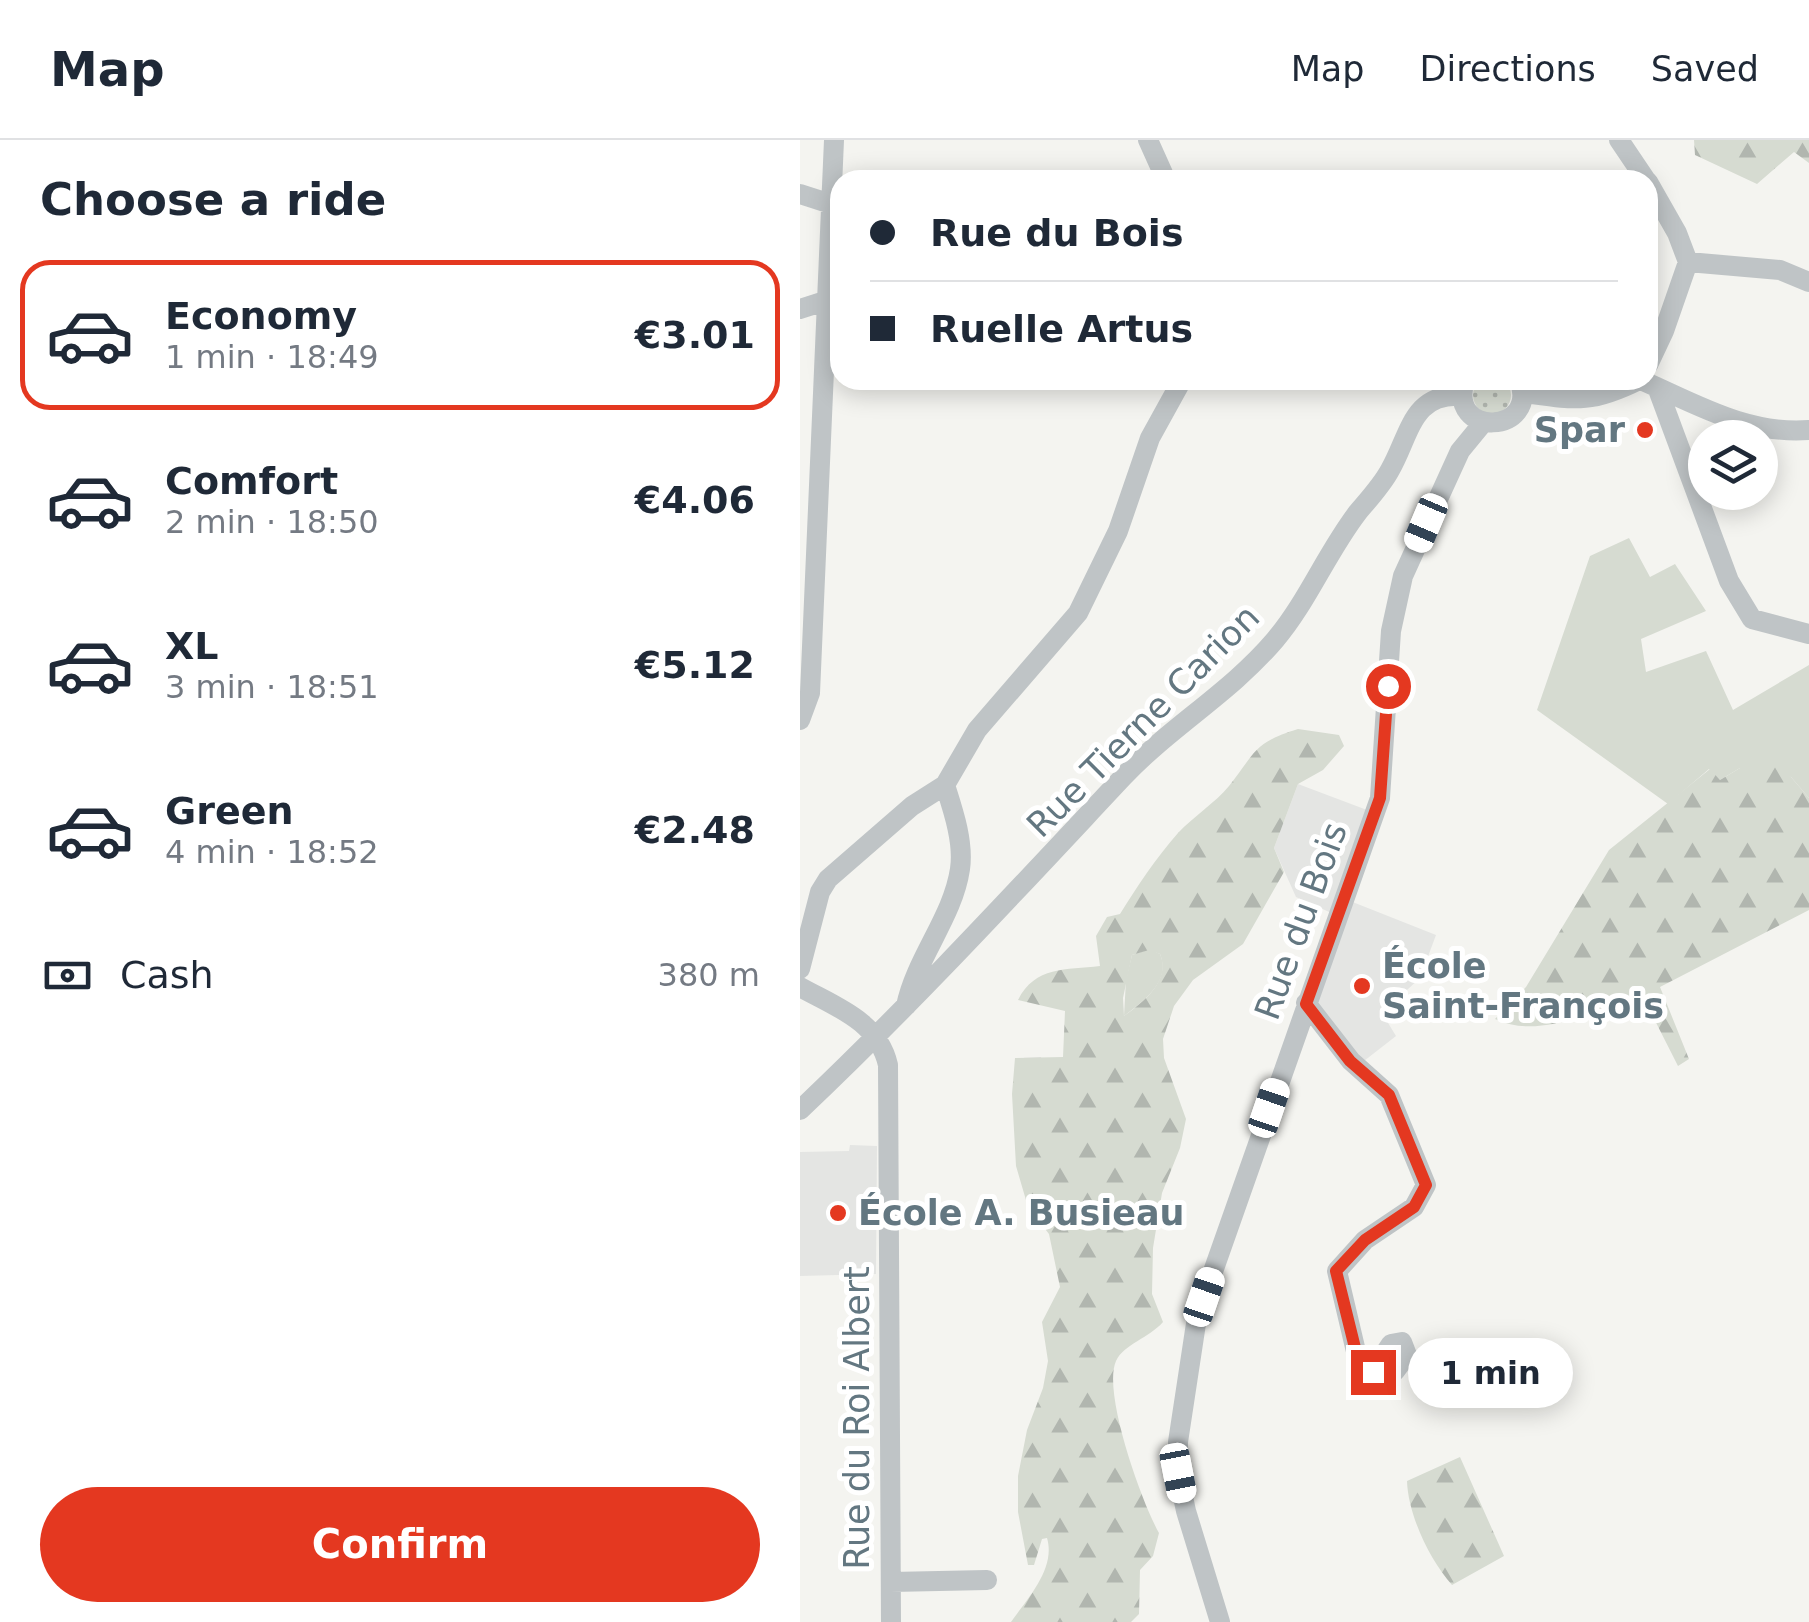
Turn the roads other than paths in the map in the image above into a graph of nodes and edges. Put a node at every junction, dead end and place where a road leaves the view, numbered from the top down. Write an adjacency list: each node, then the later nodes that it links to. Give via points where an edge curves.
1 (834, 140): 4 (street)
2 (1148, 140): 5 (street)
3 (1618, 140): 6 (street)
4 (832, 170)
5 (1162, 170)
6 (1639, 170)
7 (800, 194): 9 (street)
8 (1658, 200): 10 (street)
9 (830, 204): 12 (street)
10 (1688, 262): 11 (street, via 1780,270); 14 (street)
11 (1809, 282)
12 (828, 300): 13 (street); 30 (street, via 810,694)
13 (800, 309)
14 (1658, 343)
15 (1658, 388): 23 (street)
16 (1176, 390): 31 (street, via 1078,612 977,730)
17 (1458, 390): 35 (street, Rue Tierne Carion, via 1416,415 1389,474 1341,534 1276,639 1233,685 1126,774)
18 (1464, 390): 24 (street, via 1468,412)
19 (1520, 390): 24 (street, via 1511,417)
20 (1531, 390): 21 (street, via 1566,400)
21 (1621, 390)
22 (1651, 390): 27 (street)
23 (1716, 420)
24 (1483, 422): 34 (street, Rue du Bois, via 1460,451 1402,576 1391,631 1380,798)
25 (1809, 430): 26 (street)
26 (1778, 432)
27 (1688, 451)
28 (1709, 510): 29 (street, via 1729,581 1752,620)
29 (1809, 634)
30 (800, 720)
31 (945, 785): 32 (street, via 828,880); 35 (street, via 961,866)
32 (800, 969)
33 (800, 987): 36 (street)
34 (1306, 1004): 38 (street, via 1350,1061 1389,1095 1426,1185 1414,1207 1365,1240 1336,1271 1358,1360); 42 (street, Rue du Bois, via 1197,1317 1189,1360 1178,1473)
35 (906, 1008): 36 (street, Rue Tierne Carion)
36 (877, 1036): 37 (street, Rue Tierne Carion); 40 (street, Rue du Roi Albert, via 888,1078)
37 (800, 1110)
38 (1373, 1372)
39 (987, 1580): 40 (street)
40 (890, 1582): 41 (street, Rue du Roi Albert)
41 (891, 1622)
42 (1220, 1622)

